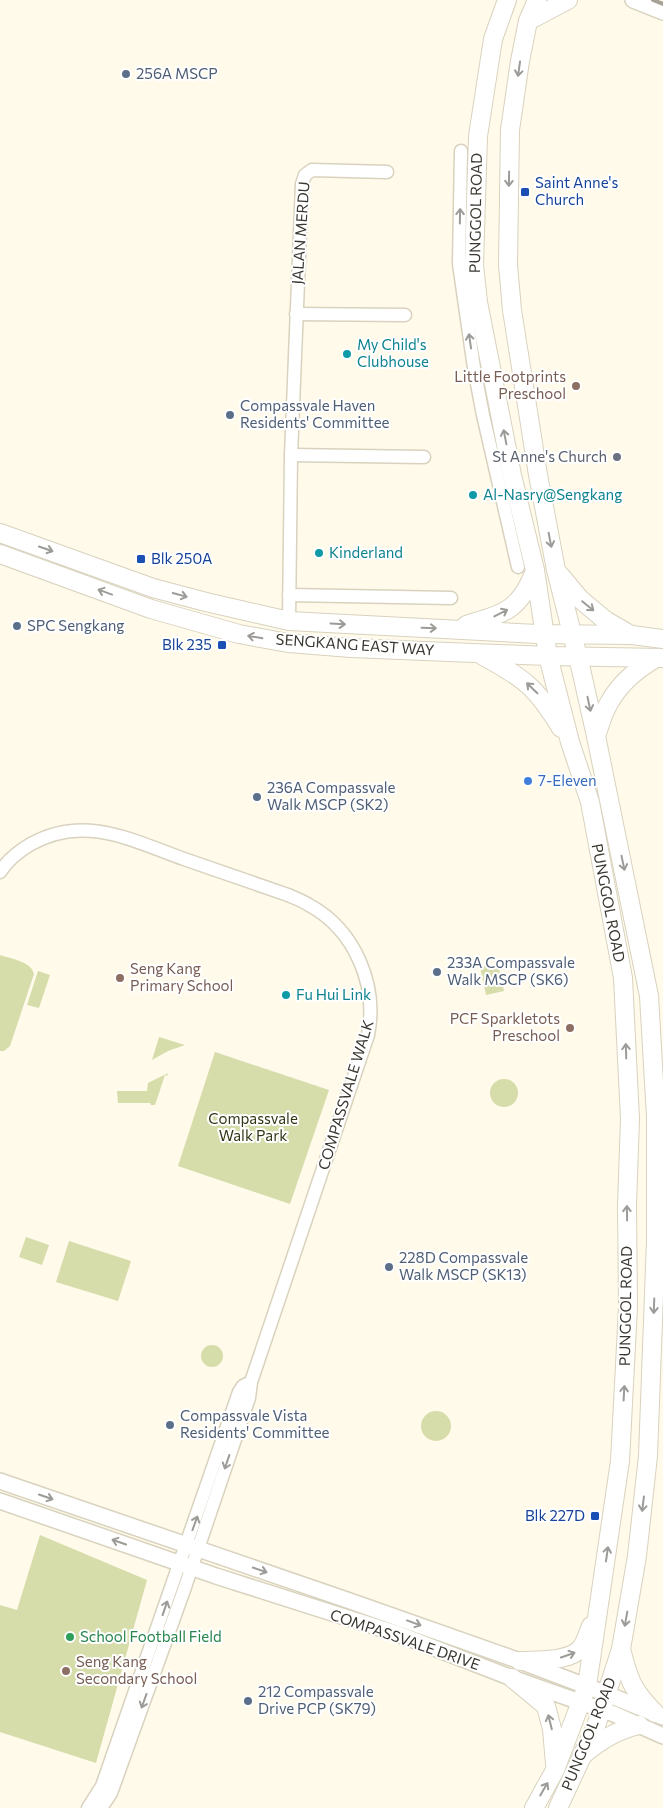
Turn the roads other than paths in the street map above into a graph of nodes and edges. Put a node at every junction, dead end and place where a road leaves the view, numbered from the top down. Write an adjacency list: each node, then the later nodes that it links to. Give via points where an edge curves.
1 (499, 0): 8 (main road)
2 (507, 0): 8 (main road, PUNGGOL ROAD)
3 (537, 0): 7 (main road, PUNGGOL ROAD)
4 (568, 0): 7 (main road)
5 (633, 0): 6 (street)
6 (663, 12)
7 (528, 21): 21 (main road, PUNGGOL ROAD, one-way to 21, via 510,130 508,265 512,310)
8 (493, 39): 10 (main road, PUNGGOL ROAD, via 478,136)
9 (461, 151): 10 (street)
10 (469, 168): 16 (main road, PUNGGOL ROAD, one-way to 10, via 512,475 491,412 478,302 466,264)
11 (387, 172): 12 (street, JALAN MERDU, via 312,170 306,175 302,184)
12 (296, 314): 13 (street); 14 (street, JALAN MERDU)
13 (405, 315)
14 (291, 455): 15 (street); 22 (street, JALAN MERDU)
15 (424, 457)
16 (516, 525): 19 (street); 20 (main road, PUNGGOL ROAD)
17 (0, 533): 24 (main road, SENGKANG EAST WAY, one-way to 24, via 153,588)
18 (0, 554): 30 (main road, SENGKANG EAST WAY, one-way to 18, via 288,643 239,634 151,610)
19 (518, 567)
20 (535, 570): 25 (main road, one-way to 20, via 497,615 515,605 527,590); 26 (main road, PUNGGOL ROAD)
21 (556, 570): 27 (main road, PUNGGOL ROAD); 28 (main road, one-way to 28, via 580,599 605,620)
22 (290, 595): 23 (street); 24 (street, JALAN MERDU)
23 (451, 598)
24 (290, 621): 25 (main road, SENGKANG EAST WAY, one-way to 25)
25 (455, 629): 26 (main road, SENGKANG EAST WAY)
26 (545, 634): 27 (main road, SENGKANG EAST WAY); 31 (main road, PUNGGOL ROAD)
27 (571, 634): 28 (main road, SENGKANG EAST WAY); 32 (main road, PUNGGOL ROAD)
28 (632, 635): 29 (main road, SENGKANG EAST WAY)
29 (663, 639)
30 (478, 653): 31 (main road, SENGKANG EAST WAY); 35 (main road, one-way to 30, via 533,688 513,672)
31 (548, 656): 32 (main road, SENGKANG EAST WAY); 35 (main road, PUNGGOL ROAD)
32 (578, 656): 33 (main road, SENGKANG EAST WAY); 34 (main road, PUNGGOL ROAD, one-way to 34)
33 (660, 658): 34 (main road, via 636,670 617,692 608,703)
34 (596, 736): 37 (main road, PUNGGOL ROAD, one-way to 37, via 649,996)
35 (570, 742): 44 (main road, PUNGGOL ROAD, one-way to 35, via 620,1461 628,1306 630,1119 622,978 590,802)
36 (0, 872): 41 (street, COMPASSVALE WALK, via 23,849 43,837 60,831 98,830 310,905 333,922 363,966 371,1000 368,1035 251,1382 239,1392)
37 (659, 1122): 38 (main road, PUNGGOL ROAD)
38 (660, 1177): 45 (main road, PUNGGOL ROAD, one-way to 45, via 648,1456 637,1556)
39 (0, 1481): 41 (street, COMPASSVALE DRIVE, one-way to 41)
40 (0, 1501): 42 (street, COMPASSVALE DRIVE, one-way to 40)
41 (192, 1547): 42 (street, COMPASSVALE WALK); 46 (street, COMPASSVALE DRIVE, one-way to 46)
42 (186, 1566): 43 (street, COMPASSVALE WALK); 47 (street, COMPASSVALE DRIVE, via 398,1634)
43 (178, 1588): 55 (street, one-way to 43, via 102,1786); 56 (street, one-way to 56, via 111,1793)
44 (600, 1603): 46 (main road, one-way to 44, via 551,1660 578,1651); 48 (main road, PUNGGOL ROAD)
45 (621, 1649): 49 (main road, PUNGGOL ROAD); 50 (main road, via 626,1672 638,1696)
46 (520, 1661): 48 (street, COMPASSVALE DRIVE)
47 (512, 1678): 48 (street, COMPASSVALE DRIVE); 54 (main road, one-way to 47, via 552,1729 546,1706)
48 (585, 1694): 49 (street, COMPASSVALE DRIVE); 54 (main road, PUNGGOL ROAD)
49 (605, 1701): 50 (street); 51 (street); 53 (main road, PUNGGOL ROAD)
50 (659, 1715)
51 (639, 1725): 52 (street); 53 (main road, via 610,1735)
52 (663, 1736)
53 (581, 1756): 58 (main road, PUNGGOL ROAD)
54 (555, 1770): 57 (main road, PUNGGOL ROAD, one-way to 54)
55 (88, 1808)
56 (101, 1808)
57 (534, 1808)
58 (558, 1808)

